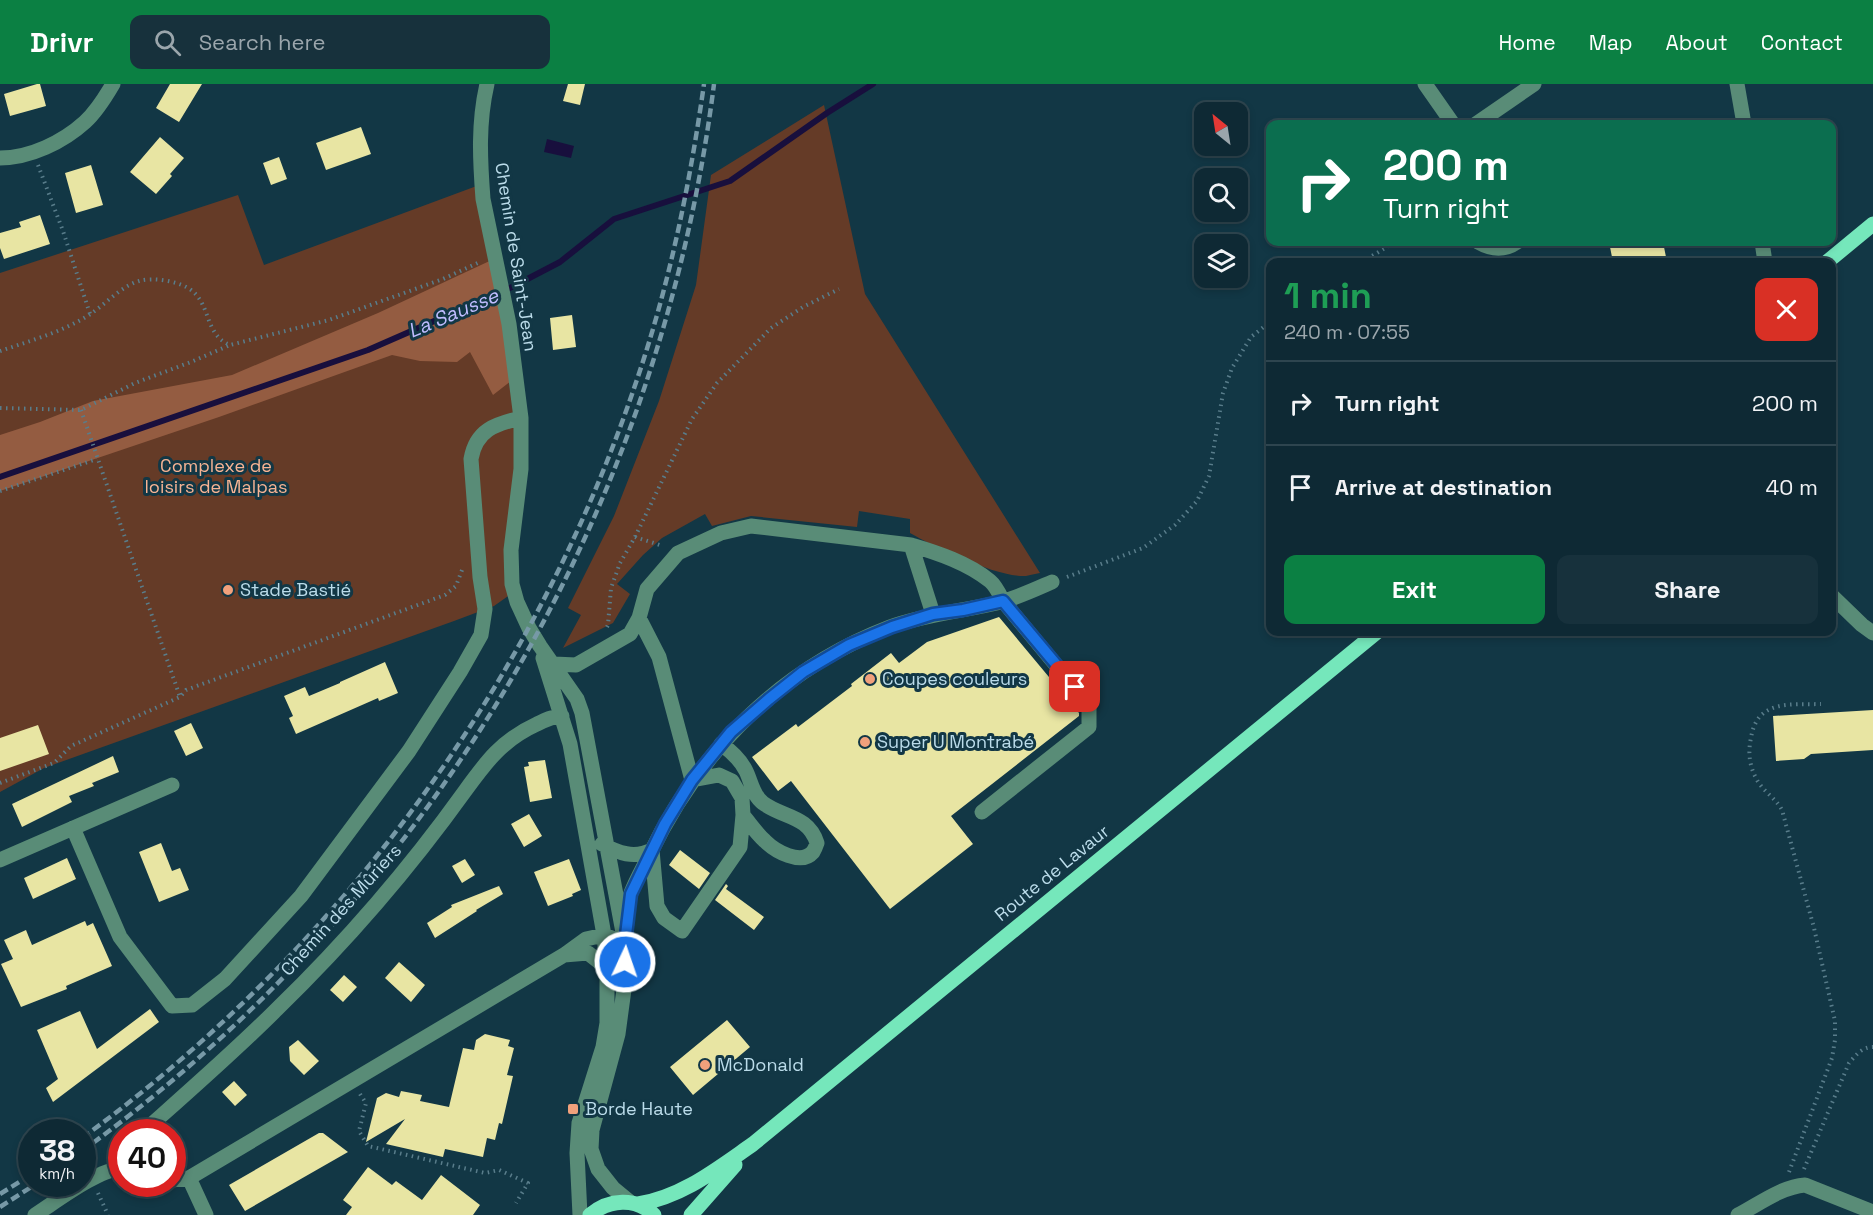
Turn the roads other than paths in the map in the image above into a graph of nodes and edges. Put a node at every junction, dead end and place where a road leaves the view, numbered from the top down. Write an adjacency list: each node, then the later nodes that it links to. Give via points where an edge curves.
1 (113, 84): 9 (street, via 86,121 62,138 33,152)
2 (487, 84): 14 (street, Chemin de Saint-Jean, via 481,109 483,199 505,303)
3 (1425, 84): 6 (street)
4 (1534, 84): 7 (street)
5 (1737, 84): 8 (street)
6 (1450, 120)
7 (1482, 120)
8 (1743, 120)
9 (0, 158)
10 (1873, 224): 13 (main road)
11 (1485, 246): 12 (street)
12 (1510, 251)
13 (1832, 258)
14 (521, 418): 23 (street, Chemin de Saint-Jean, via 521,469 511,575 517,602); 33 (street, via 488,430 473,448 485,609 481,635 409,751 301,896 225,979 192,1005 172,1005 120,937)
15 (911, 545): 18 (street, via 969,567 992,582); 19 (street); 20 (street, via 752,526 721,533 678,553 647,589)
16 (1052, 582): 18 (street)
17 (1836, 600): 21 (street)
18 (1003, 601): 19 (street); 31 (street, via 1089,705 1089,727)
19 (933, 614): 28 (street, via 849,645 803,672)
20 (639, 618): 25 (street, via 630,634); 29 (street, via 659,657)
21 (1873, 633)
22 (1372, 636): 43 (main road, Route de Lavaur)
23 (540, 646): 24 (street, Chemin de Saint-Jean); 27 (street, Chemin de Saint-Jean)
24 (554, 664): 25 (street); 26 (street, Chemin de Saint-Jean)
25 (576, 665): 26 (street)
26 (569, 686): 27 (street); 35 (street, Chemin de Saint-Jean, via 582,713)
27 (560, 709): 34 (street, Chemin de Saint-Jean); 42 (street, Chemin des Mûriers, via 555,716 522,731 500,747 362,920 278,1009)
28 (721, 744): 29 (street); 32 (street, via 745,769 762,803 798,819 813,832 817,843 813,852 797,858 786,854 766,843)
29 (692, 780): 32 (street, via 719,775 732,781 742,798); 36 (street)
30 (172, 785): 33 (street)
31 (982, 812)
32 (743, 815): 36 (street, via 740,847 682,931 664,918 657,906)
33 (73, 828): 37 (street)
34 (587, 836): 35 (street); 38 (street, Chemin de Saint-Jean)
35 (608, 847): 36 (street, via 626,855); 39 (street, Chemin de Saint-Jean)
36 (652, 850): 39 (street, via 631,894)
37 (0, 860)
38 (604, 934): 39 (street); 40 (street, via 586,939); 41 (street, Chemin de Saint-Jean)
39 (625, 943): 47 (street, Chemin de Saint-Jean, via 618,1034 592,1130 591,1149 597,1169 613,1188)
40 (564, 955): 41 (street, via 588,953); 46 (street)
41 (607, 968): 51 (street, Chemin de Saint-Jean, via 603,1047 579,1123)
42 (157, 1119)
43 (753, 1144): 47 (main road, Route de Lavaur, via 680,1191 657,1201); 54 (main road, Route de Lavaur)
44 (108, 1170): 49 (street)
45 (186, 1178): 46 (street)
46 (189, 1178): 50 (street)
47 (634, 1203): 52 (main road, Route de Lavaur, via 610,1204); 53 (main road)
48 (1873, 1212): 55 (street, via 1805,1185 1780,1192)
49 (35, 1215)
50 (206, 1215)
51 (580, 1215)
52 (590, 1215)
53 (654, 1215)
54 (691, 1215)
55 (1738, 1215)

